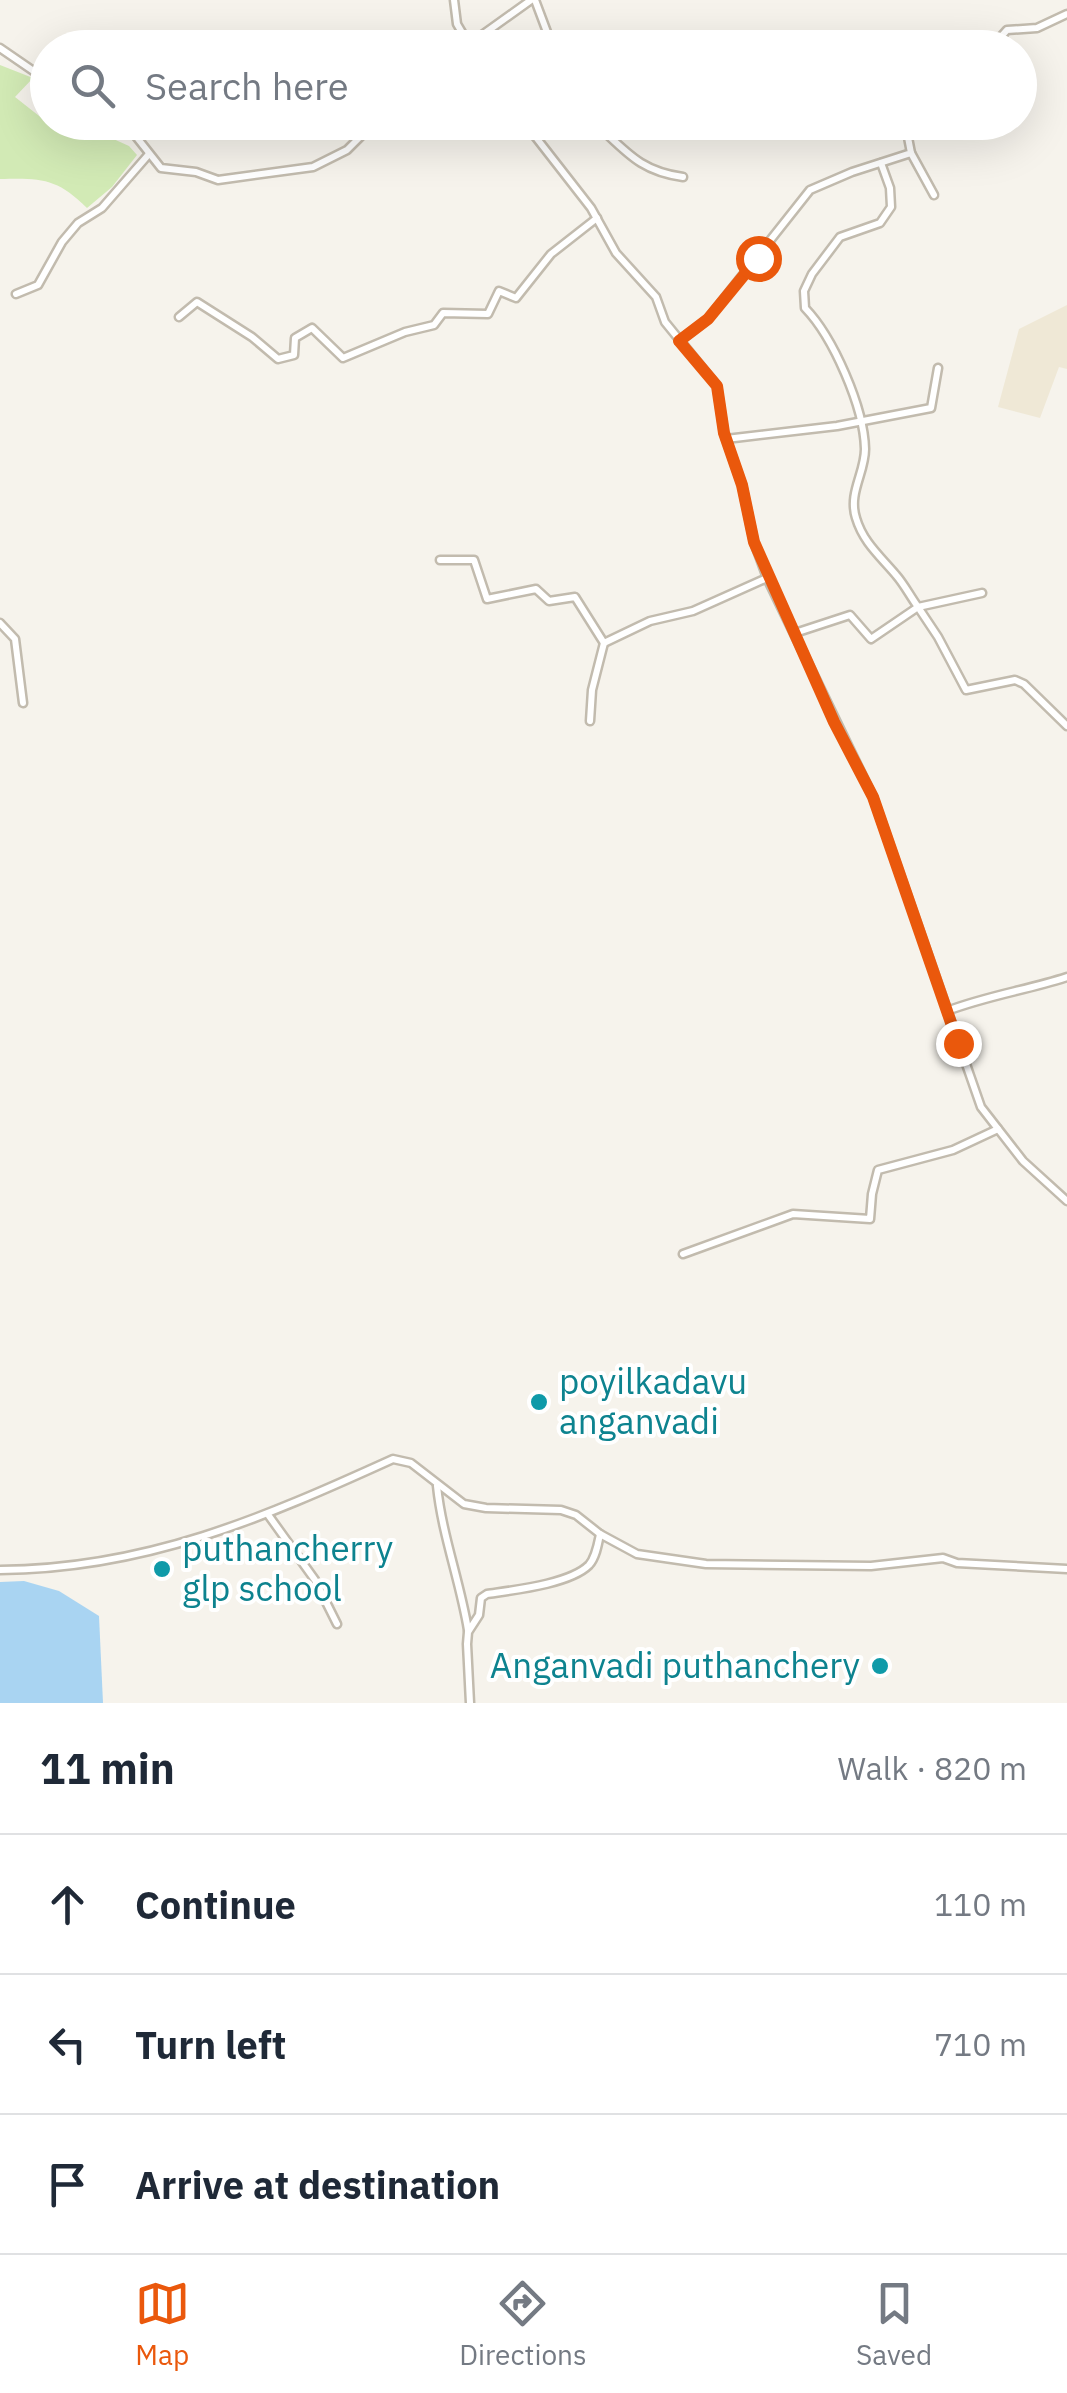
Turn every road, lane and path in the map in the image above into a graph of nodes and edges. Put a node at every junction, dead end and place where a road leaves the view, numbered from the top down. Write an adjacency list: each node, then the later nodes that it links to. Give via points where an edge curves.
1 (454, 0): 4 (street)
2 (533, 0): 5 (street); 6 (street)
3 (1067, 14): 7 (street, via 1038,28)
4 (460, 30)
5 (491, 30)
6 (546, 30)
7 (1007, 30)
8 (0, 48): 9 (street)
9 (30, 69)
10 (138, 140): 15 (street)
11 (358, 140): 15 (street, via 313,167 218,180 161,168)
12 (538, 140): 20 (street)
13 (614, 140): 18 (street, via 656,174)
14 (909, 140): 16 (street)
15 (149, 154): 21 (street, via 102,208 78,223 38,285)
16 (912, 154): 17 (street); 19 (street)
17 (881, 163): 23 (street, via 810,190 708,319); 25 (street, via 892,206 880,224 840,237 804,291 805,308 832,345)
18 (683, 176)
19 (934, 194)
20 (597, 218): 22 (street, via 551,254 516,298 499,292 488,314 443,313 434,325 343,358 312,328 295,338 294,355 278,359 196,302); 23 (street, via 616,253 656,297)
21 (16, 294)
22 (179, 317)
23 (679, 341): 26 (street, via 717,386)
24 (938, 368): 25 (street, via 931,408)
25 (859, 422): 26 (street); 30 (street, via 865,447 853,501 856,518 868,544)
26 (726, 439): 28 (street)
27 (440, 560): 33 (street, via 474,560 486,599 536,589 549,601 575,597)
28 (767, 578): 32 (street); 33 (street)
29 (982, 593): 30 (street)
30 (918, 607): 32 (street, via 871,639 850,614); 36 (street, via 966,690 1015,680)
31 (0, 623): 34 (street, via 15,639)
32 (794, 633): 38 (street, via 873,797)
33 (604, 642): 35 (street)
34 (23, 703)
35 (590, 721)
36 (1067, 726)
37 (1067, 977): 38 (street)
38 (947, 1011): 39 (street, via 981,1106)
39 (998, 1129): 40 (street); 41 (street, via 878,1170 870,1219 793,1214)
40 (1067, 1201)
41 (683, 1254)
42 (437, 1485): 43 (street, via 411,1462 393,1459); 44 (street, via 475,1507 561,1510); 48 (street)
43 (269, 1516): 46 (street, via 187,1543 52,1570); 47 (street)
44 (600, 1534): 45 (street, via 637,1554 706,1564 872,1566 943,1558); 48 (street, via 586,1568 481,1598)
45 (1067, 1569)
46 (0, 1570)
47 (338, 1624)
48 (468, 1632): 49 (street)
49 (470, 1703)

